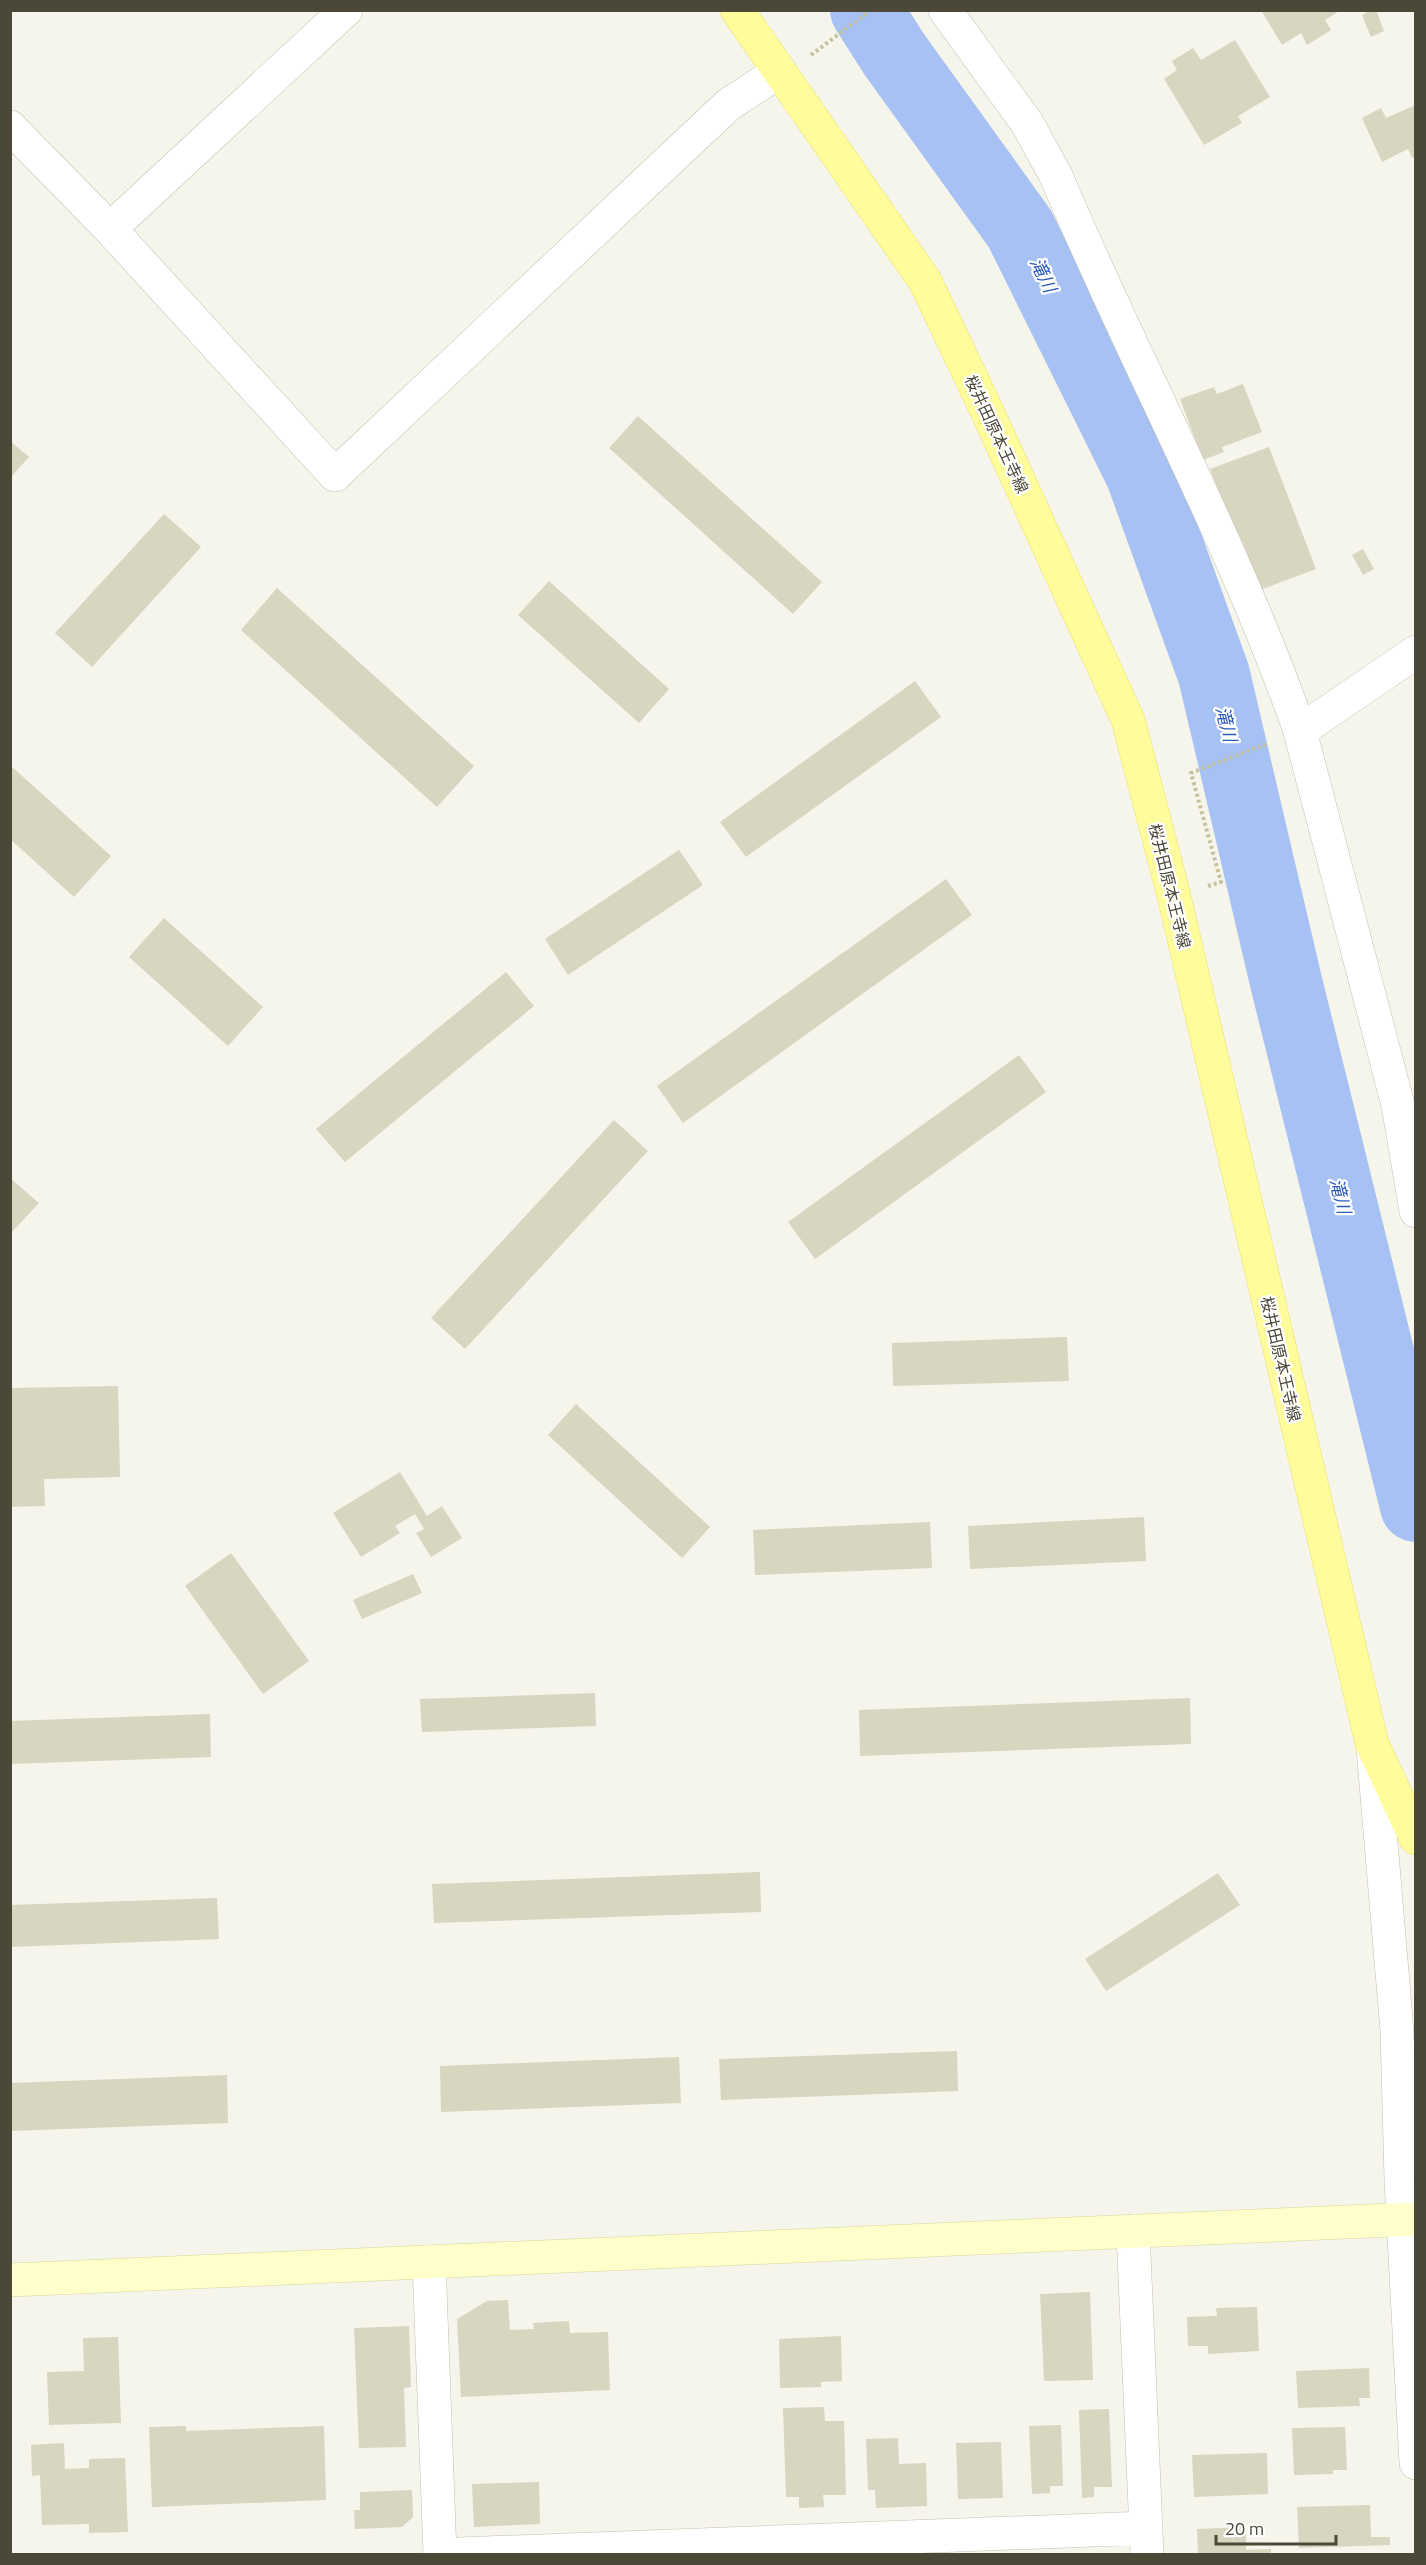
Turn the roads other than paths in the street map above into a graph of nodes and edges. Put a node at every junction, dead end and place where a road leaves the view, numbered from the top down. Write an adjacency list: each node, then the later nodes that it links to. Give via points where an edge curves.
1 (346, 10): 6 (street)
2 (737, 10): 4 (main road, 桜井田原本王寺線)
3 (945, 10): 8 (street, via 1027,123 1056,176 1243,586)
4 (780, 71): 6 (street, via 728,105 335,475); 10 (main road, 桜井田原本王寺線, via 925,281 1128,720 1174,896)
5 (10, 127): 6 (street)
6 (110, 229)
7 (1416, 652): 8 (street)
8 (1300, 731): 9 (street, via 1398,1105)
9 (1416, 1211)
10 (1372, 1744): 11 (main road, 桜井田原本王寺線); 12 (street)
11 (1416, 1838)
12 (1410, 2219): 13 (street); 16 (street)
13 (1133, 2230): 14 (street); 18 (street)
14 (429, 2262): 15 (street); 19 (street)
15 (10, 2280)
16 (1415, 2457): 17 (street)
17 (1416, 2463)
18 (1146, 2541): 20 (street)
19 (440, 2554)
20 (459, 2554)

